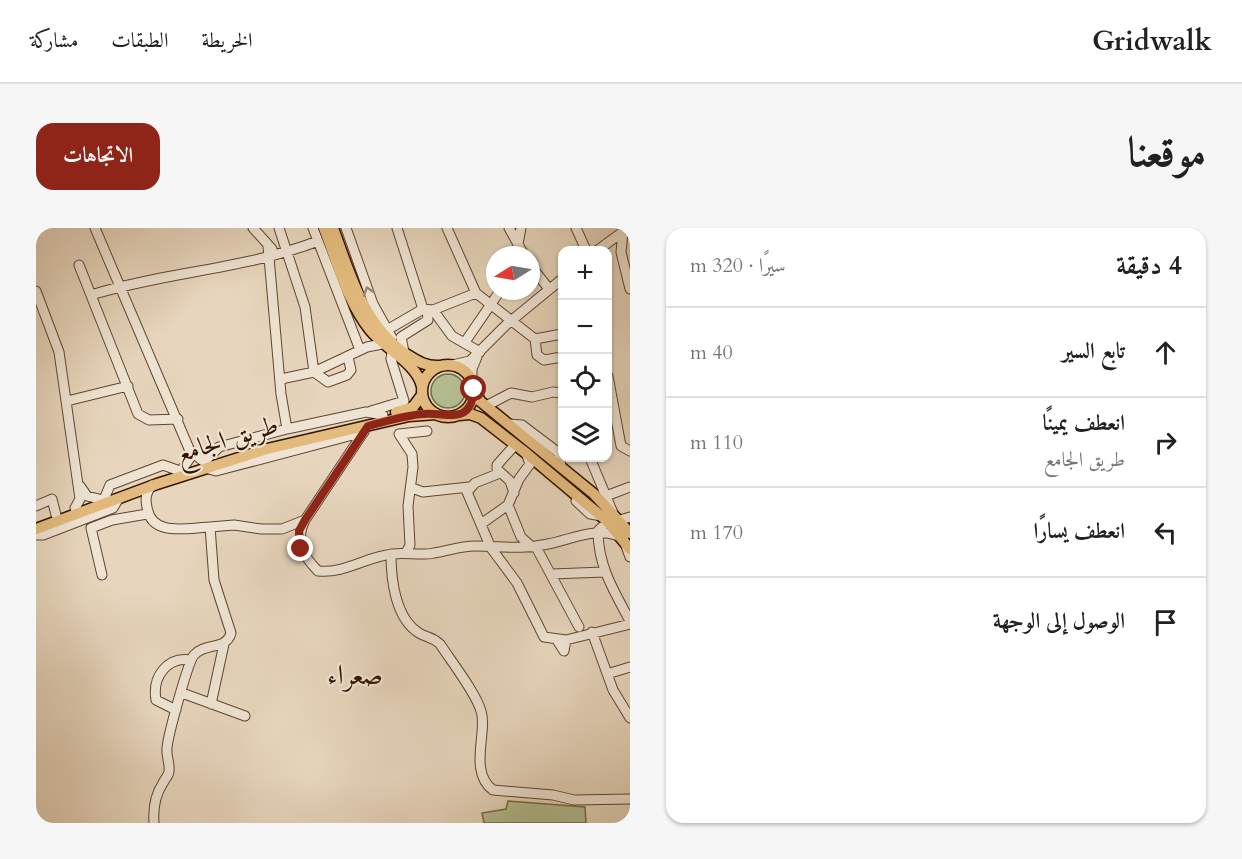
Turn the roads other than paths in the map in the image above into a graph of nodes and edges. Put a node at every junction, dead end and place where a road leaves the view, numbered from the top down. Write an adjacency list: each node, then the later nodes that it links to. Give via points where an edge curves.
1 (95, 228): 29 (street)
2 (253, 228): 17 (street)
3 (279, 228): 22 (street)
4 (313, 228): 14 (street)
5 (324, 228): 43 (main road, via 357,312)
6 (333, 228): 43 (main road, via 362,304)
7 (346, 228): 39 (street, one-way to 7, via 373,304)
8 (397, 228): 37 (street)
9 (447, 228): 33 (street)
10 (509, 228): 15 (street)
11 (521, 228): 15 (street)
12 (576, 228): 20 (street)
13 (626, 230): 16 (street); 23 (street)
14 (318, 241): 22 (street); 44 (street)
15 (517, 243): 18 (street); 19 (street)
16 (607, 244): 21 (street); 23 (street)
17 (268, 246): 24 (street); 25 (street)
18 (517, 246)
19 (519, 246)
20 (584, 246)
21 (604, 246)
22 (289, 252): 24 (street); 51 (street, via 305,307)
23 (621, 252): 31 (street)
24 (279, 254): 25 (street)
25 (268, 256): 29 (street); 52 (street)
26 (79, 265): 34 (street)
27 (540, 278): 30 (street)
28 (558, 282): 30 (street)
29 (119, 286): 34 (street); 64 (street)
30 (549, 289): 38 (street)
31 (630, 289)
32 (36, 291): 57 (street, via 59,352)
33 (477, 294): 36 (street); 37 (street)
34 (91, 295): 53 (street)
35 (494, 300): 36 (street)
36 (491, 305): 38 (street); 42 (street)
37 (428, 310): 39 (street); 42 (street, via 452,336); 45 (street, via 425,324 401,337)
38 (511, 321): 41 (street); 46 (street)
39 (387, 330): 43 (street)
40 (558, 335): 41 (street)
41 (535, 339): 48 (street, via 537,355 544,360)
42 (465, 342): 46 (street)
43 (389, 347): 44 (street); 45 (main road); 55 (main road, via 420,378); 60 (street, via 404,401)
44 (360, 350): 47 (street)
45 (404, 352): 50 (main road, via 424,364)
46 (480, 352): 49 (street, via 463,364); 54 (street, via 472,369)
47 (348, 357): 51 (street); 51 (street, via 351,370 347,375 328,382)
48 (558, 358)
49 (452, 365): 50 (main road); 54 (main road, via 464,371)
50 (440, 366): 55 (main road, via 428,375)
51 (314, 372): 52 (street)
52 (281, 379): 66 (street)
53 (128, 386): 57 (street); 64 (street, via 143,418)
54 (473, 386): 59 (main road); 62 (main road, via 470,405)
55 (422, 391): 61 (main road, via 425,403); 65 (main road, طريق الجامع, via 407,410)
56 (558, 393): 59 (street, via 532,397 511,393)
57 (67, 401): 82 (street)
58 (612, 401): 69 (street)
59 (486, 406): 75 (main road)
60 (366, 412): 65 (street); 66 (street)
61 (436, 414): 62 (main road); 63 (main road, طريق الجامع)
62 (459, 415): 71 (main road, via 481,418)
63 (401, 418): 65 (main road, طريق الجامع); 68 (street)
64 (178, 419): 72 (street)
65 (373, 424): 68 (street); 78 (main road, طريق الجامع); 78 (main road, طريق الجامع, via 266,442); 97 (street)
66 (287, 429): 78 (street, via 219,447)
67 (427, 431): 68 (street)
68 (399, 434): 86 (street, via 412,454)
69 (620, 439): 70 (street); 73 (street, via 623,448)
70 (612, 441)
71 (515, 445): 74 (main road); 80 (street, via 497,465)
72 (190, 451): 78 (street); 79 (street, via 190,458)
73 (630, 451)
74 (526, 453): 81 (street, via 530,464); 96 (main road, via 562,483)
75 (558, 455)
76 (565, 462): 96 (main road)
77 (592, 462): 87 (street)
78 (204, 463): 79 (main road, طريق الجامع); 83 (main road, طريق الجامع)
79 (180, 469): 89 (main road, طريق الجامع)
80 (500, 473): 81 (street); 84 (street)
81 (514, 480): 93 (street, via 514,493)
82 (79, 484): 89 (street, via 87,496); 92 (street, via 80,498)
83 (152, 486): 88 (main road, طريق الجامع); 90 (street)
84 (469, 487): 86 (street, via 423,492); 100 (street)
85 (630, 487): 87 (street)
86 (412, 488): 109 (street)
87 (606, 496): 96 (street)
88 (123, 497): 90 (street, via 136,495); 101 (main road, طريق الجامع); 104 (street, via 113,508)
89 (102, 498): 92 (main road, طريق الجامع)
90 (146, 500): 94 (street)
91 (36, 506): 95 (street, via 52,499)
92 (75, 508): 95 (main road, طريق الجامع)
93 (507, 509): 100 (street); 105 (street)
94 (147, 514): 99 (street, via 155,526); 117 (street, via 91,528)
95 (56, 515): 98 (main road, طريق الجامع)
96 (614, 517): 102 (street); 103 (main road); 103 (main road)
97 (305, 520): 99 (street, via 282,529); 112 (street, via 299,531 301,549 318,571 342,569)
98 (36, 522)
99 (210, 527): 122 (street, via 214,580 231,633)
100 (483, 528): 106 (street, via 482,543); 108 (street)
101 (36, 530)
102 (598, 531): 103 (street); 107 (street); 115 (street)
103 (628, 534): 111 (main road); 113 (street)
104 (36, 535)
105 (522, 537): 107 (street); 110 (street)
106 (475, 546): 108 (street); 109 (street, via 448,548 435,558)
107 (534, 547): 110 (street); 116 (street)
108 (491, 548): 110 (street); 114 (street)
109 (408, 549): 112 (street)
110 (511, 549): 114 (street, via 504,555)
111 (630, 549)
112 (391, 554): 131 (street, via 391,575 404,616 419,633 440,644 482,712 479,753 488,786 493,790 574,800)
113 (630, 557)
114 (505, 563): 121 (street, via 544,637)
115 (603, 572): 116 (street); 118 (street)
116 (552, 574): 119 (street)
117 (102, 575)
118 (630, 623): 120 (street)
119 (579, 627): 120 (street); 121 (street)
120 (592, 632): 121 (street); 125 (street)
121 (566, 640)
122 (224, 644): 123 (street, via 202,648); 127 (street)
123 (190, 660): 126 (street); 128 (street, via 175,661 157,678 156,700)
124 (630, 668): 125 (street)
125 (607, 674): 130 (street)
126 (182, 693): 127 (street); 128 (street)
127 (212, 704): 129 (street)
128 (176, 710): 132 (street, via 166,752 169,775 156,799)
129 (245, 716)
130 (630, 718)
131 (630, 799)
132 (154, 823)

